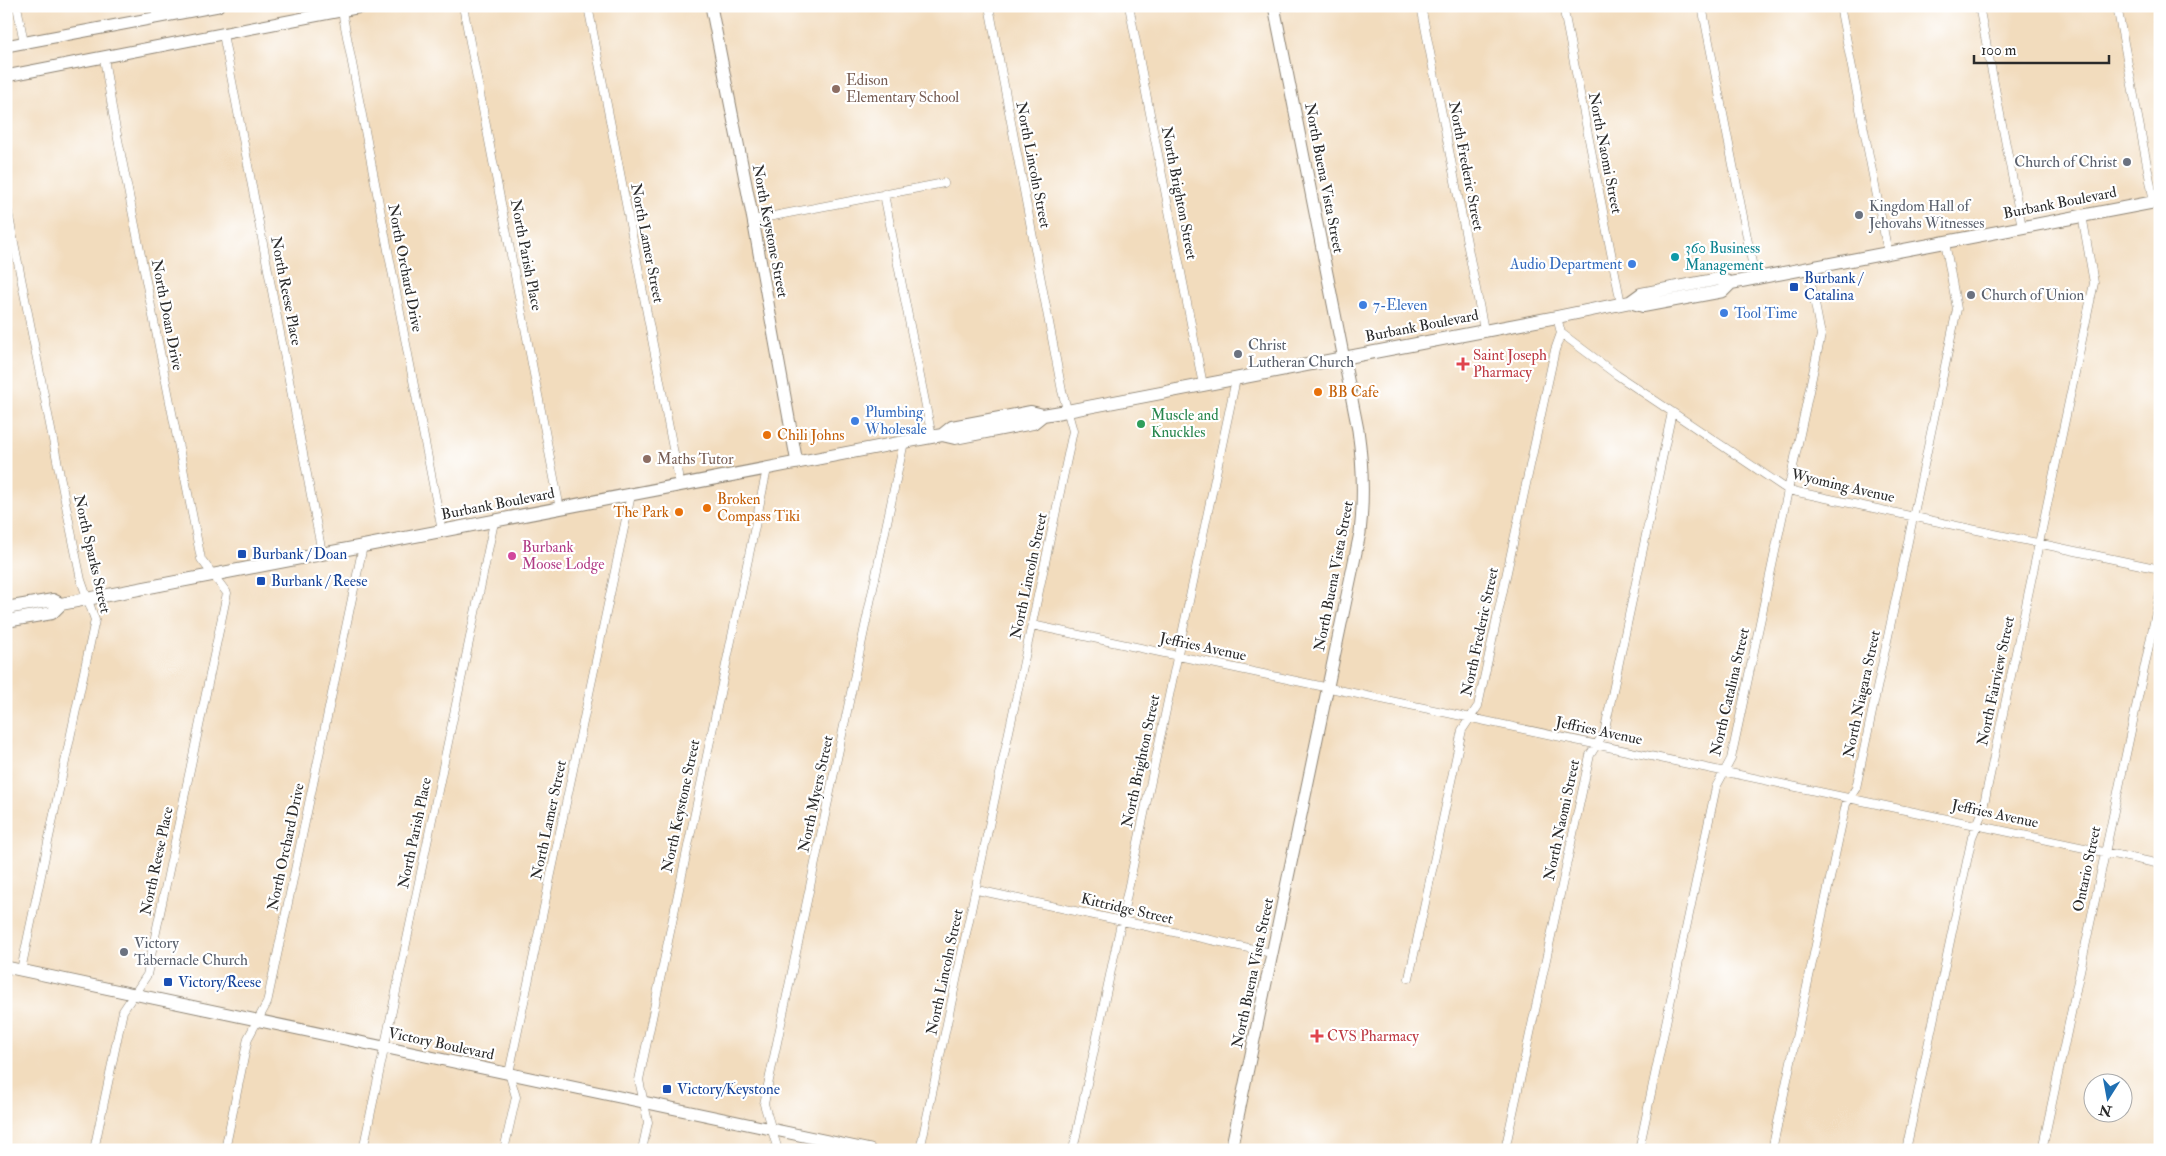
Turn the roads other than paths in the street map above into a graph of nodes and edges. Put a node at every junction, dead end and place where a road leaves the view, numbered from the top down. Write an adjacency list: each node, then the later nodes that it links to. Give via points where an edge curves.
1 (17, 6): 20 (street)
2 (155, 6): 18 (street)
3 (218, 6): 18 (main road)
4 (366, 6): 17 (main road)
5 (463, 6): 51 (street, North Parish Place)
6 (588, 6): 48 (street, North Lamer Street)
7 (711, 6): 29 (main road, North Keystone Street)
8 (988, 6): 42 (street, North Lincoln Street)
9 (1129, 6): 41 (street, North Brighton Street)
10 (1274, 6): 39 (main road, North Buena Vista Street)
11 (1421, 6): 37 (street, North Frederic Street)
12 (1563, 6): 35 (street, North Naomi Street)
13 (1702, 6): 34 (street)
14 (1840, 6): 32 (street)
15 (1979, 6): 30 (street)
16 (2117, 6): 26 (street)
17 (342, 11): 19 (main road); 54 (street, North Orchard Drive)
18 (158, 18): 20 (main road)
19 (223, 34): 22 (main road); 57 (street, North Reese Place)
20 (24, 43): 21 (main road)
21 (6, 46)
22 (104, 58): 23 (main road); 59 (street, North Doan Drive, via 202,559)
23 (6, 76)
24 (944, 183): 25 (street)
25 (884, 194): 29 (street); 44 (street)
26 (2157, 201): 28 (main road, Burbank Boulevard)
27 (6, 202): 61 (street, North Sparks Street, via 81,580)
28 (2082, 215): 30 (main road, Burbank Boulevard); 55 (street, North Fairview Street, via 2094,283)
29 (753, 220): 46 (main road, North Keystone Street)
30 (2022, 227): 31 (main road, Burbank Boulevard)
31 (1945, 242): 32 (main road, Burbank Boulevard); 52 (street, North Niagara Street, via 1957,309)
32 (1888, 252): 33 (main road, Burbank Boulevard)
33 (1808, 268): 34 (main road, Burbank Boulevard); 49 (street, North Catalina Street, via 1821,335)
34 (1755, 278): 35 (main road, Burbank Boulevard, via 1731,283 1723,291 1643,306)
35 (1625, 303): 36 (main road, Burbank Boulevard)
36 (1557, 317): 37 (main road, Burbank Boulevard); 38 (street)
37 (1484, 330): 39 (main road, Burbank Boulevard)
38 (1561, 334): 43 (street, Wyoming Avenue); 68 (street, North Frederic Street, via 1478,706)
39 (1343, 358): 40 (main road, Burbank Boulevard); 67 (main road, North Buena Vista Street, via 1358,430 1364,492 1360,533)
40 (1236, 379): 41 (main road, Burbank Boulevard); 66 (street, North Brighton Street)
41 (1203, 385): 42 (main road, Burbank Boulevard)
42 (1067, 410): 44 (main road, Burbank Boulevard, via 1043,415 1033,423 955,438); 65 (street, North Lincoln Street, via 1073,431)
43 (1672, 412): 49 (street, Wyoming Avenue); 69 (street, North Naomi Street, via 1604,733)
44 (937, 436): 45 (main road, Burbank Boulevard)
45 (904, 442): 46 (main road, Burbank Boulevard); 86 (street, North Myers Street, via 764,1104)
46 (797, 463): 47 (main road, Burbank Boulevard)
47 (767, 469): 48 (main road, Burbank Boulevard); 85 (street, North Keystone Street, via 639,1080)
48 (680, 485): 50 (main road, Burbank Boulevard)
49 (1788, 490): 52 (street, Wyoming Avenue); 70 (street, North Catalina Street, via 1731,759)
50 (631, 495): 51 (main road, Burbank Boulevard); 84 (street, North Lamer Street)
51 (560, 509): 53 (main road, Burbank Boulevard)
52 (1914, 516): 55 (street, Wyoming Avenue); 71 (street, North Niagara Street, via 1856,788)
53 (494, 522): 54 (main road, Burbank Boulevard); 83 (street, North Parish Place)
54 (442, 531): 56 (main road, Burbank Boulevard)
55 (2039, 544): 58 (street, Wyoming Avenue); 72 (street, North Fairview Street)
56 (363, 546): 57 (main road, Burbank Boulevard); 82 (street, North Orchard Drive, via 267,1003)
57 (322, 554): 59 (main road, Burbank Boulevard)
58 (2160, 569)
59 (213, 575): 61 (main road, Burbank Boulevard); 81 (street, North Reese Place, via 227,593 147,975)
60 (2160, 594): 73 (street, Ontario Street)
61 (88, 599): 62 (main road, Burbank Boulevard); 79 (street, North Sparks Street, via 95,620)
62 (61, 604): 63 (main road, Burbank Boulevard, via 53,600); 64 (main road, Burbank Boulevard, via 52,613)
63 (6, 608)
64 (6, 621)
65 (1032, 625): 66 (street, Jeffries Avenue); 75 (street, North Lincoln Street)
66 (1178, 655): 67 (street, Jeffries Avenue); 76 (street, North Brighton Street)
67 (1328, 687): 68 (street, Jeffries Avenue); 77 (main road, North Buena Vista Street)
68 (1470, 718): 69 (street, Jeffries Avenue); 80 (street, North Frederic Street, via 1462,730)
69 (1596, 744): 70 (street, Jeffries Avenue); 97 (street, North Naomi Street, via 1590,755)
70 (1724, 771): 71 (street, Jeffries Avenue); 98 (street, North Catalina Street, via 1716,787)
71 (1850, 798): 72 (street, Jeffries Avenue); 99 (street, North Niagara Street, via 1846,804)
72 (1977, 825): 73 (street, Jeffries Avenue); 100 (street, North Fairview Street)
73 (2105, 852): 74 (street, Jeffries Avenue); 101 (street, Ontario Street)
74 (2160, 864)
75 (977, 890): 76 (street, Kittridge Street); 94 (street, North Lincoln Street)
76 (1122, 922): 77 (street, Kittridge Street); 95 (street, North Brighton Street)
77 (1272, 953): 96 (main road, North Buena Vista Street)
78 (6, 967): 79 (main road, Victory Boulevard)
79 (21, 970): 81 (main road, Victory Boulevard)
80 (1409, 978)
81 (135, 994): 82 (main road, Victory Boulevard); 87 (street, North Reese Place, via 123,1011)
82 (258, 1020): 83 (main road, Victory Boulevard); 88 (street, North Orchard Drive, via 248,1038)
83 (384, 1047): 84 (main road, Victory Boulevard); 89 (street, North Parish Place)
84 (509, 1073): 85 (main road, Victory Boulevard); 90 (street, North Lamer Street, via 516,1097)
85 (642, 1101): 86 (main road, Victory Boulevard); 91 (street, North Keystone Street, via 648,1122)
86 (772, 1129): 92 (street, North Myers Street); 93 (main road, Victory Boulevard)
87 (94, 1150)
88 (225, 1150)
89 (363, 1150)
90 (504, 1150)
91 (642, 1150)
92 (778, 1150)
93 (870, 1150)
94 (920, 1150)
95 (1073, 1150)
96 (1231, 1150)
97 (1506, 1150)
98 (1639, 1150)
99 (1772, 1150)
100 (1906, 1150)
101 (2042, 1150)

